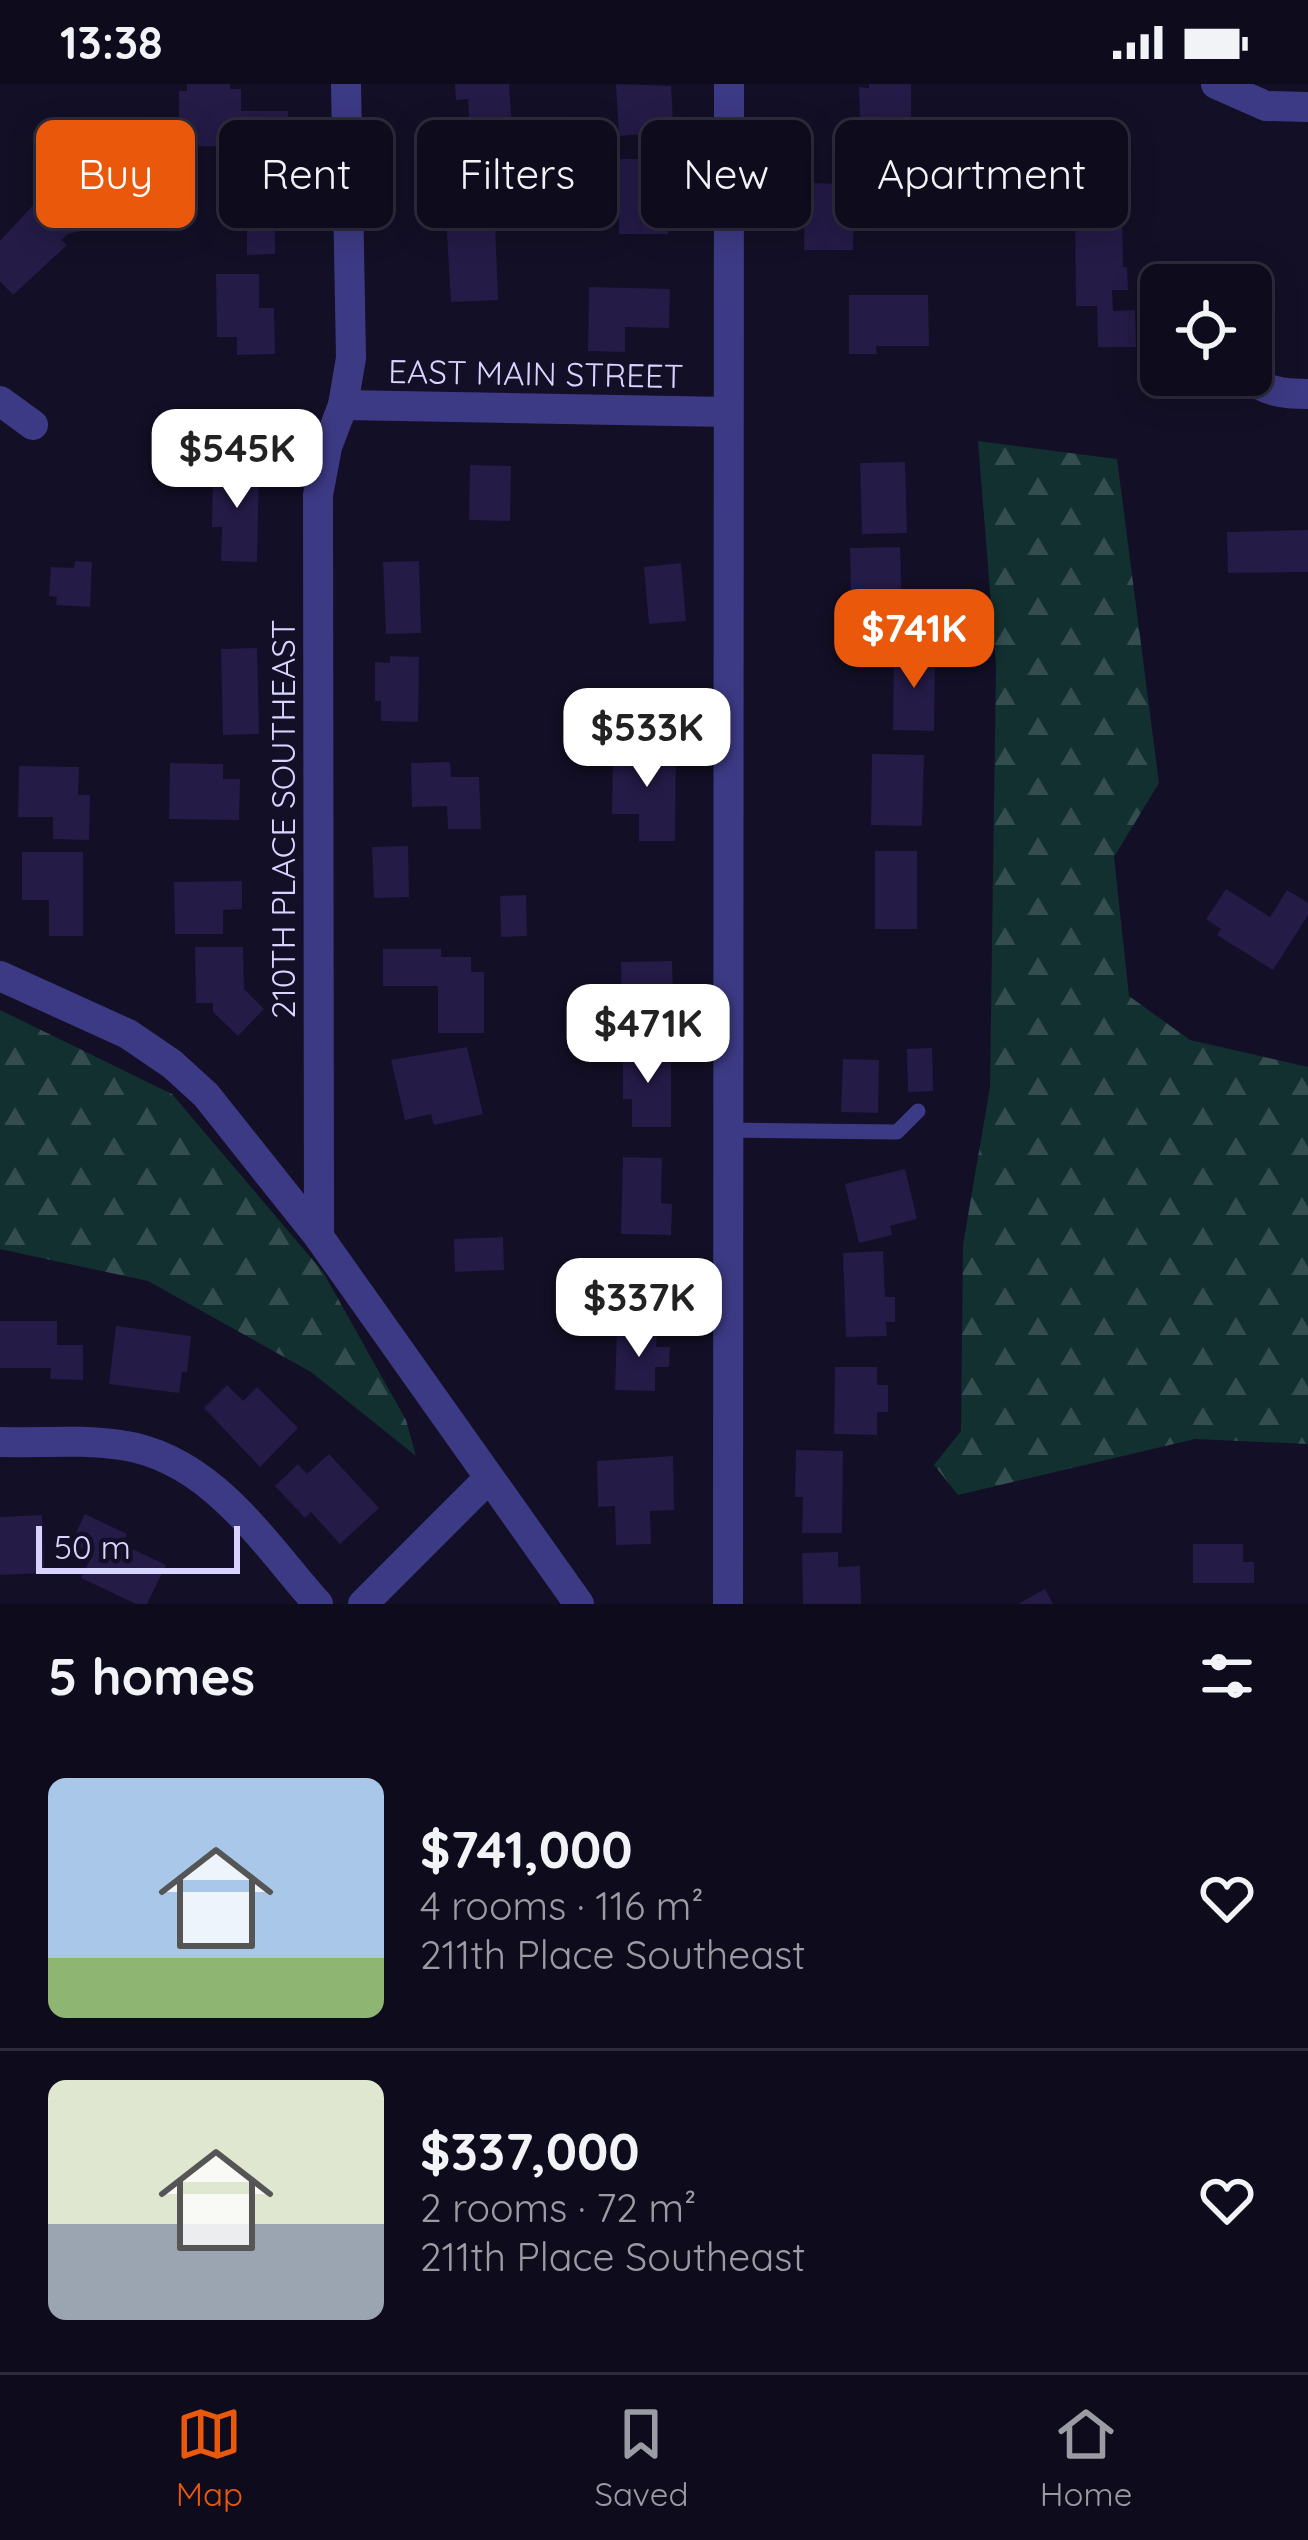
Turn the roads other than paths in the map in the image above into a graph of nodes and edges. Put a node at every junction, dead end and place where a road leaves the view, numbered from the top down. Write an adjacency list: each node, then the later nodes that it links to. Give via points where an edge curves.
1 (346, 84): 8 (street, 210TH PLACE SOUTHEAST, via 352,358)
2 (728, 84): 9 (street)
3 (1216, 84): 4 (street, via 1266,106)
4 (1308, 107)
5 (1272, 392): 6 (street)
6 (1308, 394)
7 (0, 401): 10 (street)
8 (344, 405): 9 (street, EAST MAIN STREET); 14 (street, 210TH PLACE SOUTHEAST, via 318,495)
9 (728, 412): 13 (street)
10 (33, 425)
11 (0, 976): 14 (street, via 128,1034 172,1064 239,1132)
12 (918, 1111): 13 (lane, via 897,1132)
13 (728, 1130): 20 (street)
14 (319, 1238): 16 (street)
15 (0, 1442): 17 (street, via 120,1445 188,1467)
16 (488, 1478): 18 (street); 19 (street)
17 (318, 1604)
18 (363, 1604)
19 (579, 1604)
20 (728, 1604)

